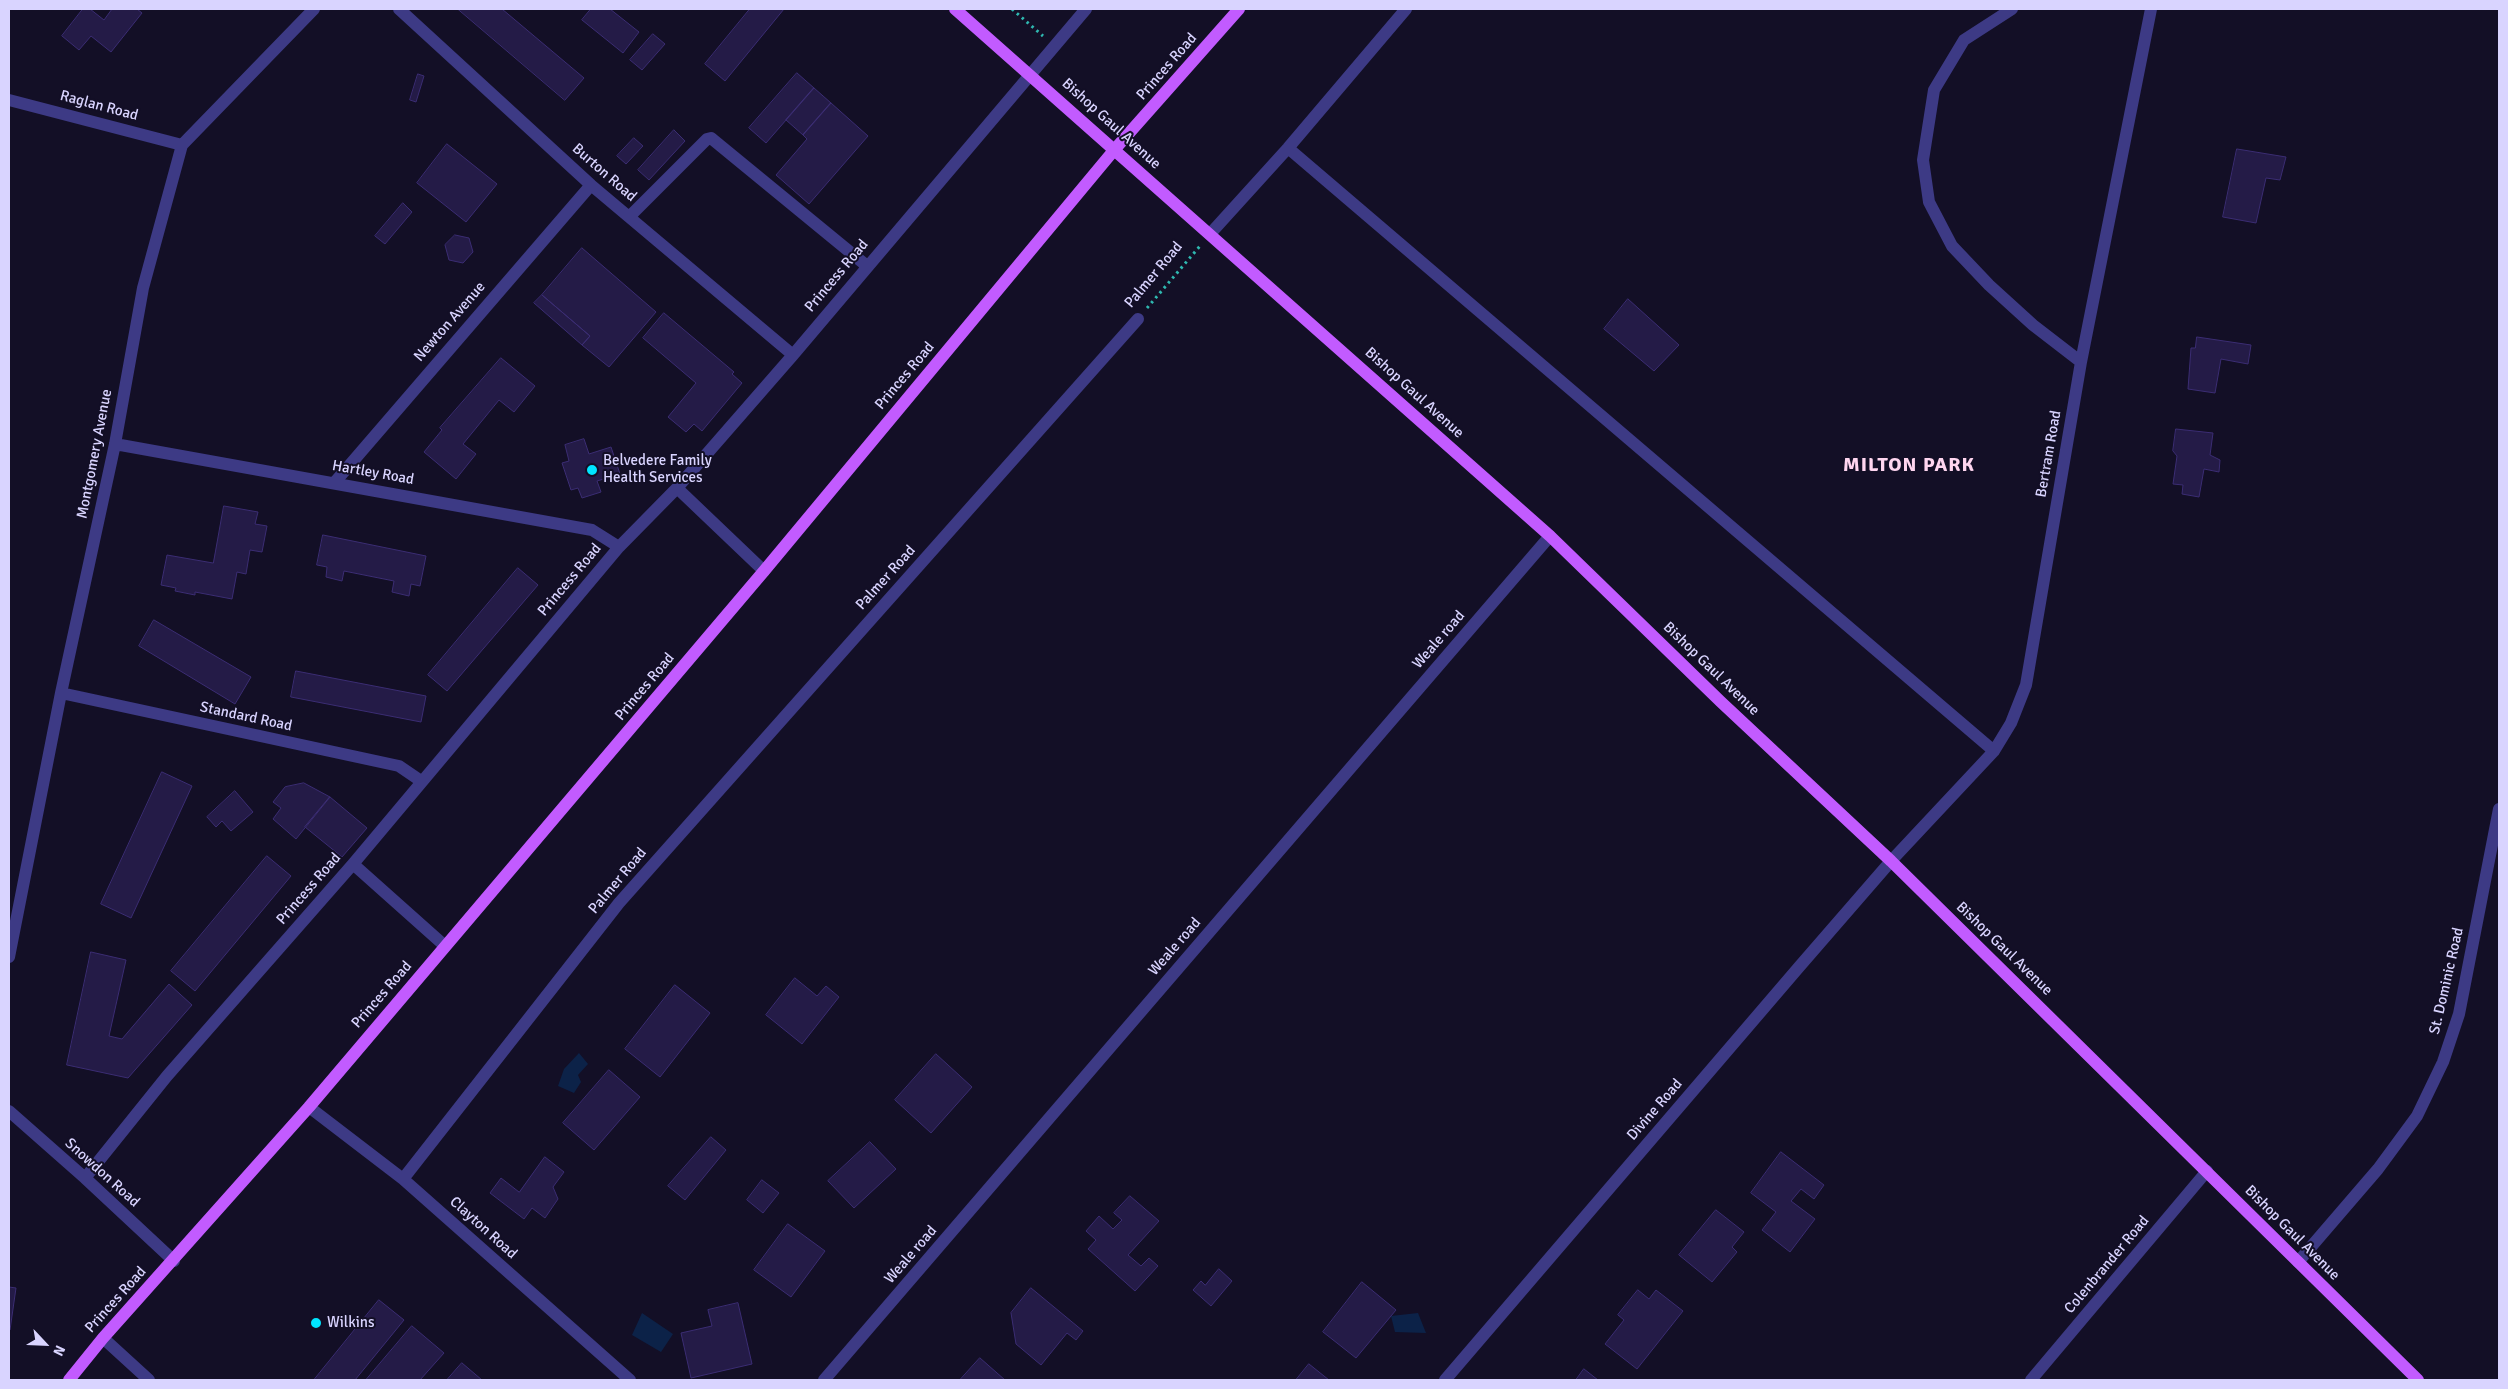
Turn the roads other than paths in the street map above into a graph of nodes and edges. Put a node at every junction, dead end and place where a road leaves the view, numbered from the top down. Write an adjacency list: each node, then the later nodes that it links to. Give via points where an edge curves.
1 (314, 9): 11 (street, Montgomery Avenue)
2 (399, 9): 14 (street, Burton Road)
3 (955, 9): 9 (main road, Bishop Gaul Avenue)
4 (1086, 9): 9 (street, Princess Road)
5 (1239, 9): 13 (main road, Princes Road)
6 (1406, 9): 12 (street)
7 (2012, 9): 20 (street, via 1964,40 1934,90 1923,160 1929,202 1958,253 2033,325)
8 (2151, 9): 20 (street, Bertram Road)
9 (1029, 73): 13 (main road, Bishop Gaul Avenue); 17 (street, Princess Road)
10 (9, 100): 11 (street, Raglan Road)
11 (182, 145): 21 (street, Montgomery Avenue, via 143,288)
12 (1288, 148): 16 (street); 28 (street)
13 (1115, 149): 16 (main road, Bishop Gaul Avenue); 26 (main road, Princes Road)
14 (591, 185): 15 (street, Burton Road); 22 (street, Newton Avenue)
15 (629, 217): 17 (street, via 711,138); 19 (street, Burton Road)
16 (1210, 234): 24 (main road, Bishop Gaul Avenue)
17 (867, 266): 19 (street, Princess Road)
18 (1138, 319): 39 (street, Palmer Road, via 619,903)
19 (793, 355): 23 (street, Princess Road)
20 (2081, 362): 28 (street, Bertram Road, via 2026,685 2011,723)
21 (115, 444): 22 (street, Hartley Road); 27 (street, Montgomery Avenue)
22 (335, 482): 25 (street, Hartley Road, via 592,530)
23 (677, 488): 25 (street, Princess Road); 26 (street)
24 (1550, 536): 31 (main road, Bishop Gaul Avenue); 46 (street, Weale road)
25 (619, 547): 29 (street, Princess Road)
26 (764, 571): 33 (main road, Princes Road)
27 (61, 693): 29 (street, Standard Road, via 398,766); 34 (street, Montgomery Avenue)
28 (1994, 751): 31 (street, Bertram Road)
29 (421, 781): 32 (street, Princess Road)
30 (2499, 809): 41 (street, St. Dominic Road, via 2459,1014 2443,1062 2417,1116)
31 (1891, 861): 37 (main road, Bishop Gaul Avenue); 47 (street, Divine Road)
32 (353, 864): 33 (street); 38 (street, Princess Road, via 167,1076)
33 (445, 946): 35 (main road, Princes Road)
34 (9, 957)
35 (309, 1107): 39 (street, Clayton Road); 40 (main road, Princes Road)
36 (9, 1111): 38 (street, Snowdon Road)
37 (2207, 1171): 41 (main road, Bishop Gaul Avenue); 48 (street, Colenbrander Road)
38 (85, 1178): 40 (street, Snowdon Road)
39 (403, 1179): 45 (street, Clayton Road)
40 (174, 1261): 42 (main road, Princes Road)
41 (2298, 1262): 49 (main road, Bishop Gaul Avenue)
42 (103, 1338): 43 (main road, Princes Road); 44 (street)
43 (69, 1380)
44 (149, 1380)
45 (630, 1380)
46 (824, 1380)
47 (1445, 1380)
48 (2031, 1380)
49 (2418, 1380)

